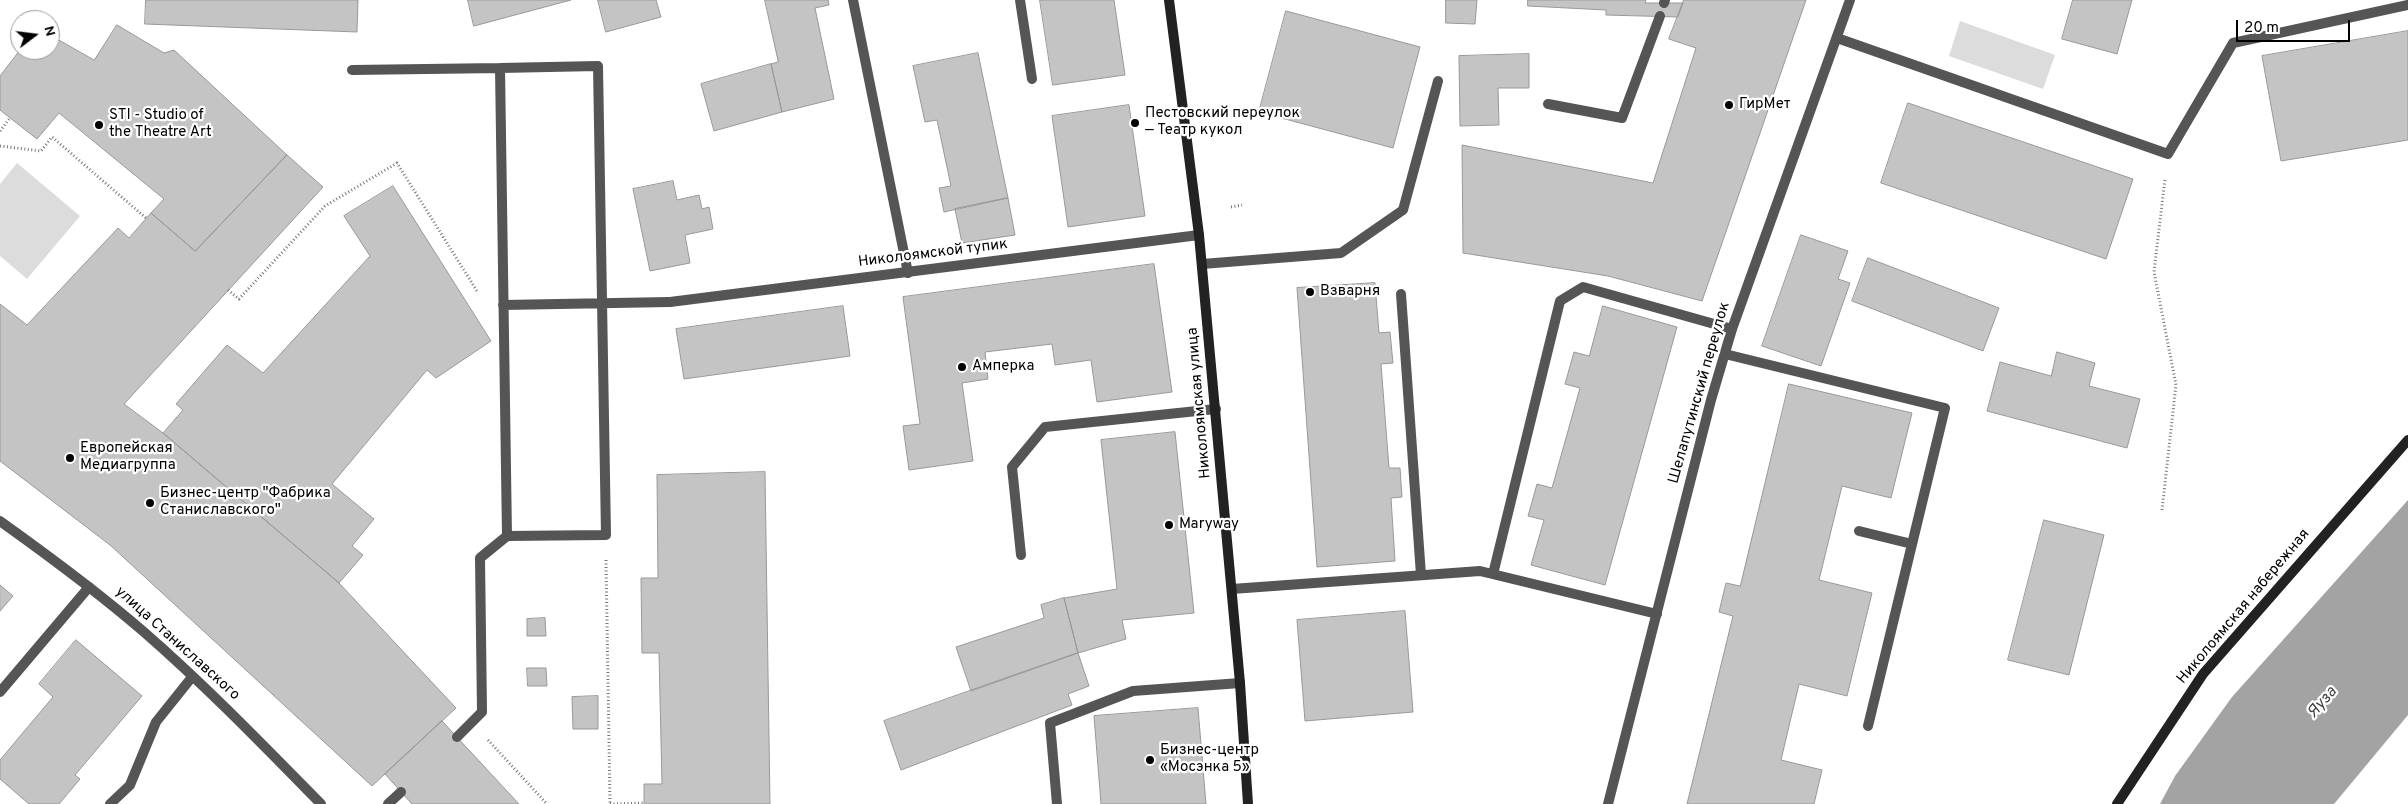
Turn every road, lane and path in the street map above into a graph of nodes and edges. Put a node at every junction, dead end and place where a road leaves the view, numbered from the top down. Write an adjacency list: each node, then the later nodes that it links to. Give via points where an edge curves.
1 (853, 0): 22 (street)
2 (1020, 0): 10 (street)
3 (1169, 0): 20 (main road, Николоямская улица)
4 (1850, 0): 7 (street, Шелапутинский переулок)
5 (2408, 5): 16 (street, via 2232,43)
6 (1660, 16): 12 (street, via 1622,118)
7 (1837, 38): 16 (street); 28 (street, Шелапутинский переулок)
8 (500, 68): 9 (street); 26 (street, via 598,66); 27 (street)
9 (352, 70)
10 (1032, 79)
11 (1438, 81): 21 (street, via 1403,210 1341,253)
12 (1548, 104)
13 (10, 118): 14 (path)
14 (0, 132)
15 (0, 146): 19 (path, via 41,151 52,137)
16 (2168, 154): 32 (path, via 2154,272 2176,385)
17 (1242, 205): 18 (path)
18 (1231, 206)
19 (146, 218)
20 (1199, 235): 21 (main road, Николоямская улица); 22 (street, Николоямской тупик)
21 (1202, 264): 30 (main road, Николоямская улица)
22 (908, 273): 26 (street, Николоямской тупик, via 670,302)
23 (228, 290): 24 (path, via 239,299 325,206 397,163)
24 (479, 294)
25 (1401, 294): 40 (street)
26 (602, 303): 27 (street, Николоямской тупик); 35 (street)
27 (503, 305): 36 (street)
28 (1732, 329): 29 (street, Шелапутинский переулок); 39 (street, via 1583,287 1560,302)
29 (1725, 354): 37 (street, via 1945,408); 43 (street, Шелапутинский переулок)
30 (1216, 409): 38 (street, via 1045,427 1012,468); 42 (main road, Николоямская улица)
31 (2408, 440): 52 (main road, Николоямская набережная, via 2203,674)
32 (2162, 510)
33 (0, 521): 41 (street, улица Станиславского)
34 (1859, 531): 37 (street)
35 (606, 535): 36 (street); 57 (path)
36 (507, 536): 47 (street, via 480,558 482,712)
37 (1912, 544): 48 (street)
38 (1021, 555)
39 (1494, 574): 40 (street, via 1480,571); 43 (street)
40 (1421, 575): 42 (street)
41 (89, 587): 44 (street, улица Станиславского, via 145,632); 46 (street)
42 (1232, 589): 45 (main road, Николоямская улица)
43 (1656, 614): 60 (street, Шелапутинский переулок)
44 (192, 677): 53 (street, via 156,722 130,785); 54 (street, улица Станиславского)
45 (1240, 682): 58 (street, via 1133,691 1050,723); 59 (main road, Николоямская улица)
46 (0, 692)
47 (471, 723): 49 (street); 56 (path)
48 (1868, 726)
49 (457, 737)
50 (401, 792): 55 (street)
51 (644, 803): 57 (path)
52 (2116, 803)
53 (110, 804)
54 (321, 804)
55 (388, 804)
56 (547, 804)
57 (610, 804)
58 (1057, 804)
59 (1248, 804)
60 (1608, 804)

